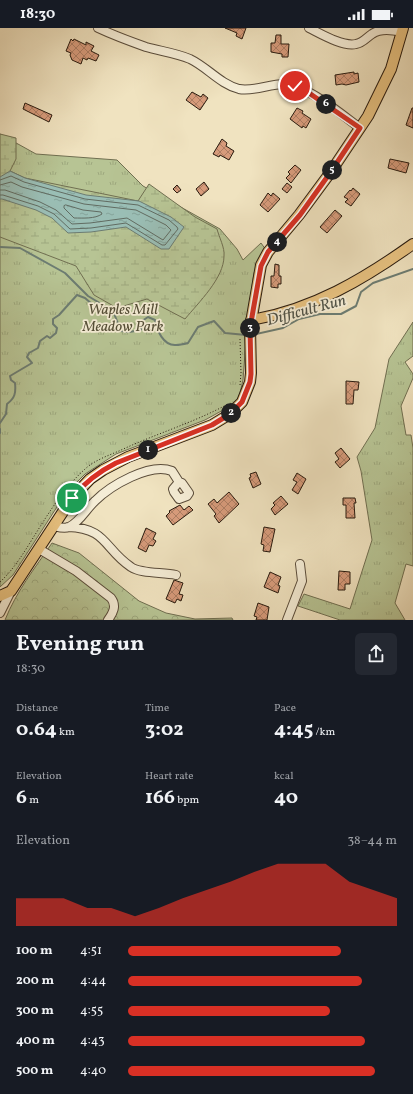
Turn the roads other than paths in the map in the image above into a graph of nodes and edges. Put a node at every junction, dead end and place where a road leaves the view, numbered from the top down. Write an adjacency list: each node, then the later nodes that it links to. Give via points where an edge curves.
1 (98, 28): 4 (street, via 146,47 190,59 224,83 240,89 284,84 295,86)
2 (309, 28): 3 (street, via 349,44 359,43 373,32 383,29)
3 (403, 30): 4 (main road, via 391,69)
4 (360, 128): 6 (main road, via 300,215 265,258 259,274)
5 (413, 244): 6 (main road, via 373,272 328,296)
6 (251, 324): 8 (main road, via 250,382 246,395 235,410 212,425 128,457 103,470 77,492)
7 (179, 482): 9 (street, via 172,471 162,469 135,476 95,500 78,520)
8 (54, 526): 9 (street); 10 (main road)
9 (68, 527): 12 (street, via 82,528 94,533 134,569)
10 (39, 549): 13 (main road); 16 (street, via 76,571 113,600 115,608)
11 (300, 564): 17 (street, via 302,581)
12 (176, 575)
13 (11, 591): 14 (main road); 15 (street)
14 (0, 596)
15 (0, 614)
16 (108, 620)
17 (287, 620)

